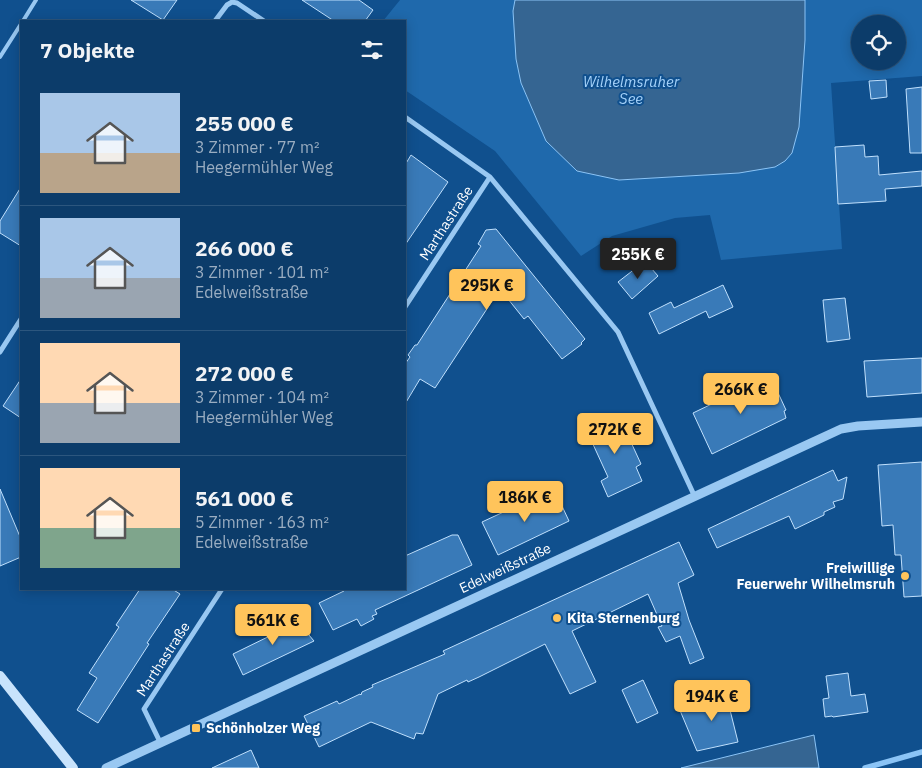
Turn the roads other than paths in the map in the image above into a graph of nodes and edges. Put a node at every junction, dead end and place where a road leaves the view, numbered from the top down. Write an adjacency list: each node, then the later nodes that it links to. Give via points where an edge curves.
1 (36, 0): 2 (lane)
2 (23, 20)
3 (217, 20): 4 (street, via 232,2)
4 (262, 20)
5 (20, 25): 6 (lane)
6 (0, 57)
7 (406, 118): 8 (street)
8 (490, 176): 9 (street, Marthastraße); 13 (street, via 618,332)
9 (406, 305)
10 (20, 321): 11 (street)
11 (0, 352)
12 (922, 422): 13 (street, Edelweißstraße, via 841,429)
13 (694, 496): 16 (street, Edelweißstraße)
14 (221, 590): 16 (street, Marthastraße, via 144,709)
15 (0, 676): 17 (main road)
16 (161, 744): 18 (street, Edelweißstraße)
17 (73, 768)
18 (106, 768)

